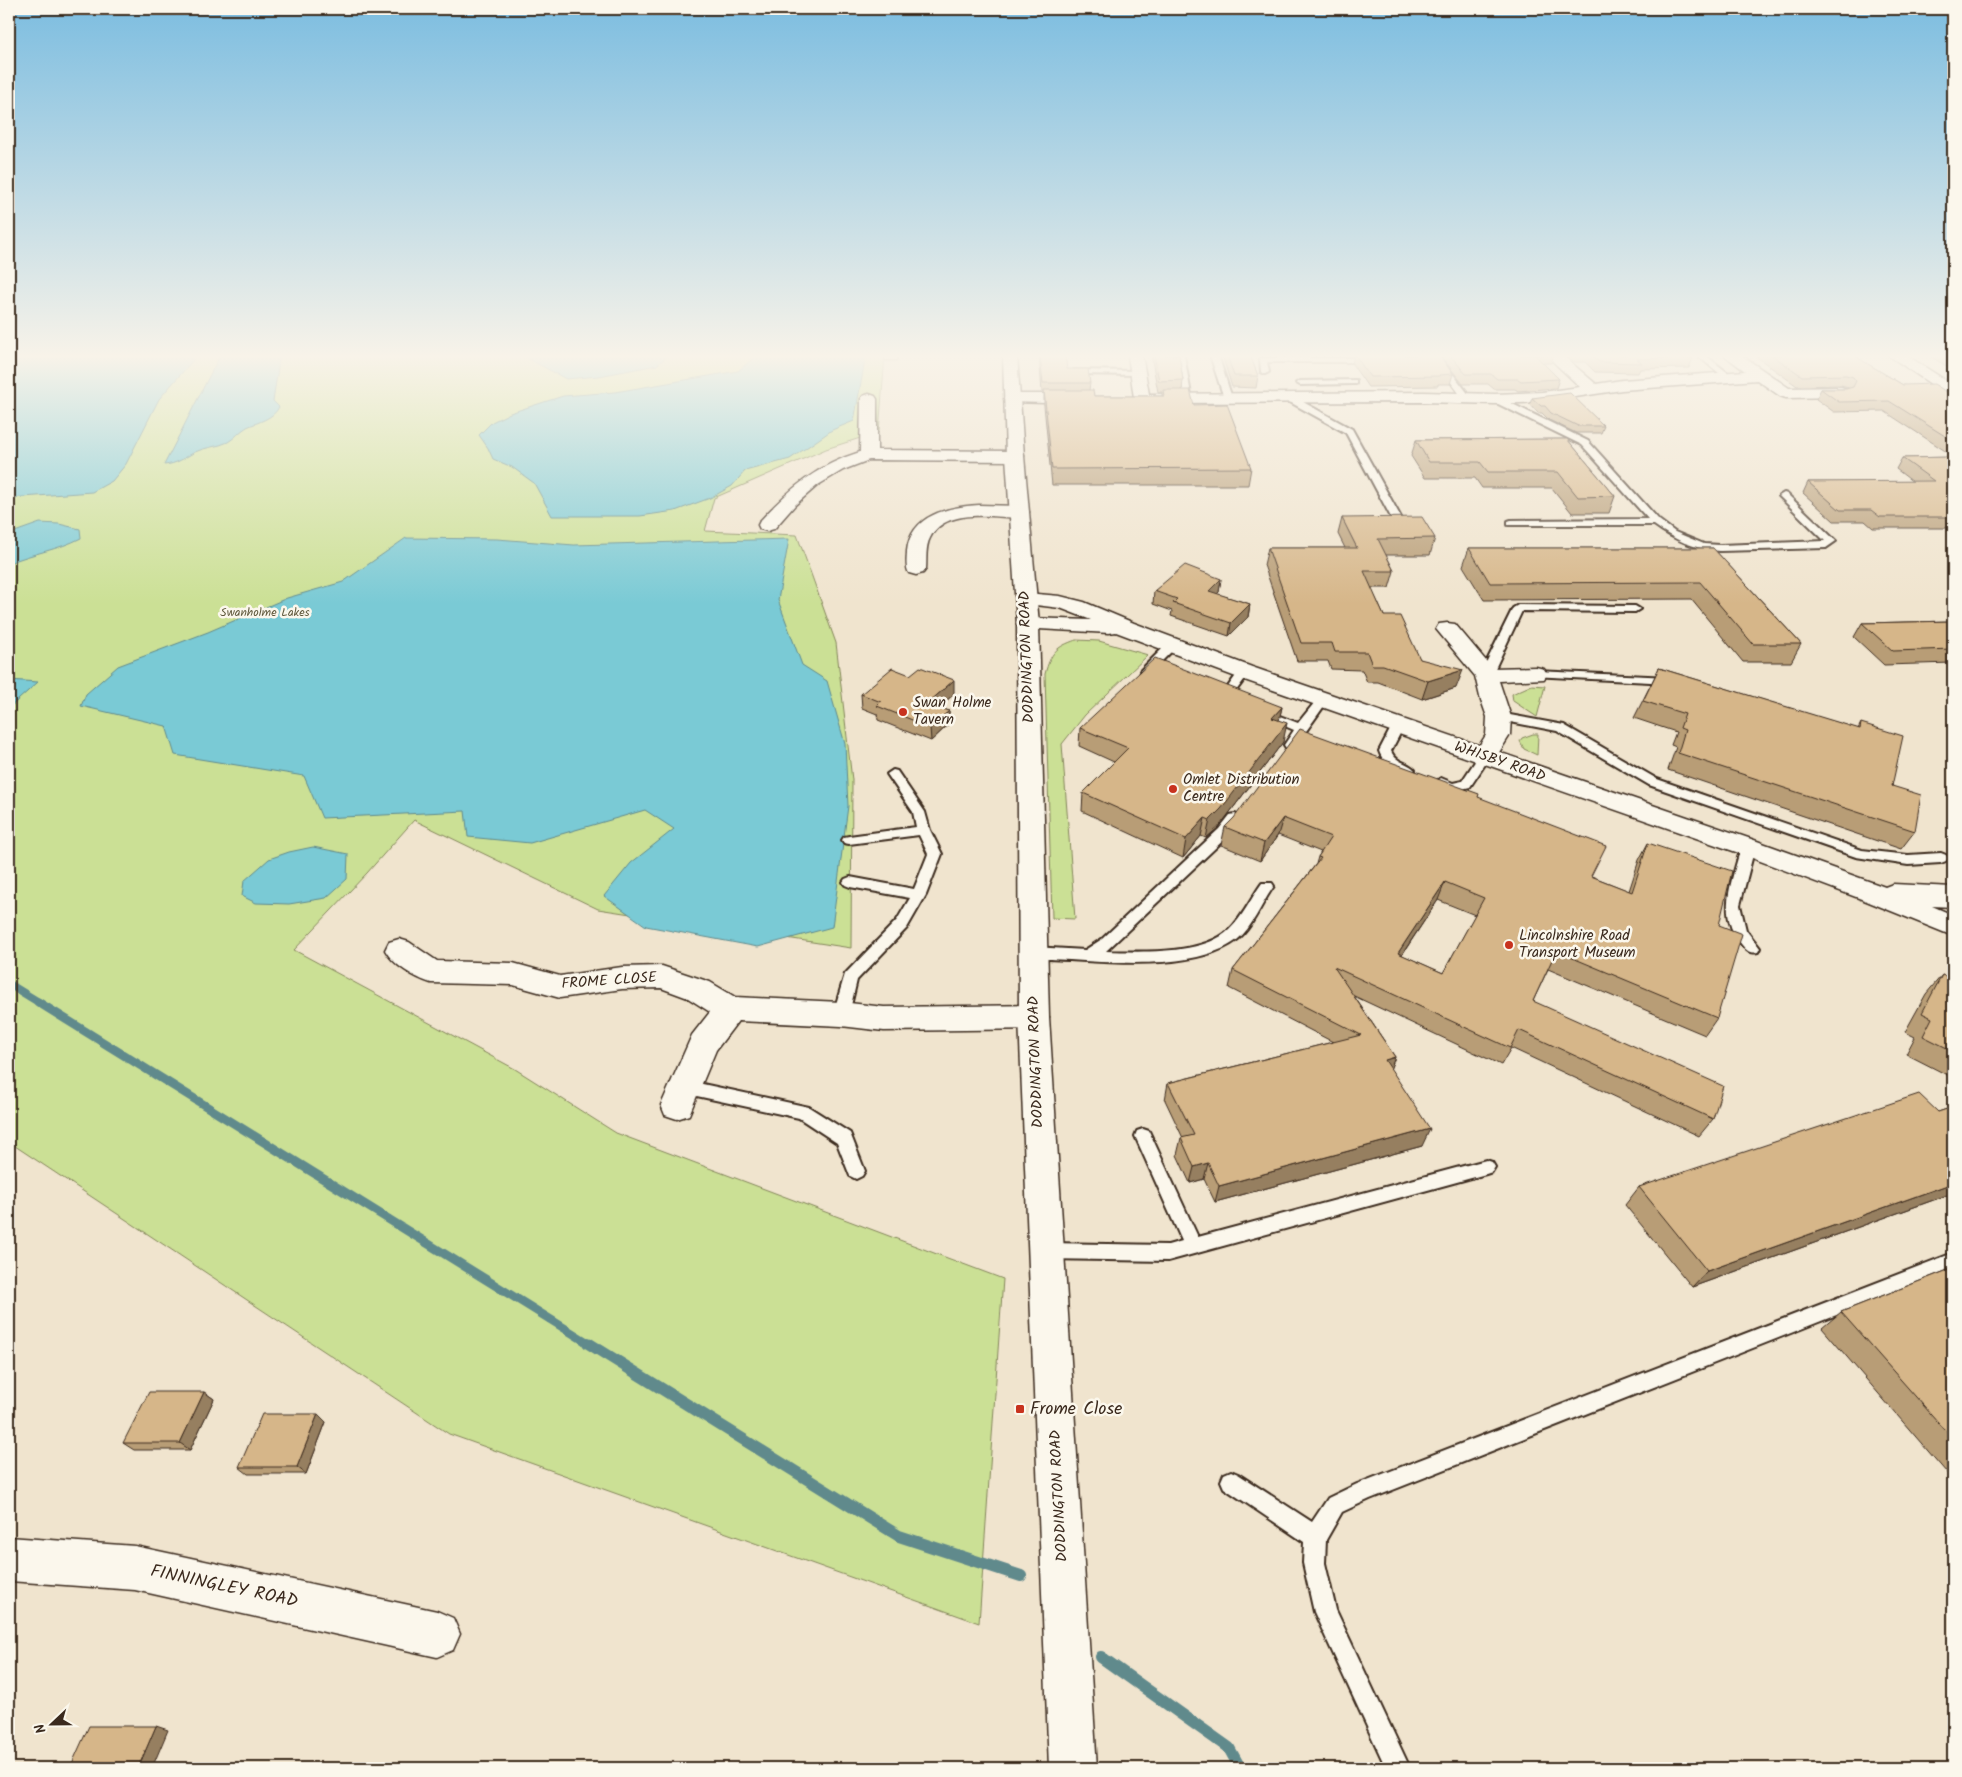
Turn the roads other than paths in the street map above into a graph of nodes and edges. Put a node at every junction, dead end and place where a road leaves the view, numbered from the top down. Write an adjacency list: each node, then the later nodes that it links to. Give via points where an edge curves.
1 (868, 438): 5 (street)
2 (1014, 438): 6 (street, DODDINGTON ROAD)
3 (1353, 438): 9 (lane)
4 (1575, 438): 10 (lane, via 1585,443)
5 (868, 455): 6 (street); 12 (street, via 847,461 815,477 789,499)
6 (1015, 456): 8 (street, DODDINGTON ROAD)
7 (1784, 496): 10 (lane, via 1831,540 1826,545 1703,546 1672,534)
8 (1020, 512): 13 (street, via 967,511 945,516 928,525 920,539); 15 (street, DODDINGTON ROAD)
9 (1398, 521)
10 (1656, 522): 11 (lane)
11 (1511, 523)
12 (767, 525)
13 (916, 569)
14 (1635, 609): 20 (lane, via 1518,608)
15 (1027, 612): 17 (street, WHISBY ROAD, via 1126,628); 45 (street, DODDINGTON ROAD)
16 (1447, 629): 20 (street)
17 (1172, 645): 18 (street, WHISBY ROAD); 21 (lane, via 1156,668)
18 (1244, 672): 23 (lane); 24 (street, WHISBY ROAD)
19 (1536, 674): 20 (street); 22 (lane)
20 (1486, 675): 26 (street)
21 (1137, 680)
22 (1684, 681)
23 (1226, 697)
24 (1323, 699): 27 (street, WHISBY ROAD); 28 (lane)
25 (1252, 708): 28 (lane)
26 (1499, 717): 30 (street, via 1498,735); 36 (lane, via 1560,728 1654,782 1862,854 1908,860)
27 (1398, 726): 30 (street, WHISBY ROAD); 30 (lane, via 1385,751 1386,758 1452,786 1466,784)
28 (1302, 729): 29 (lane)
29 (1284, 753)
30 (1484, 757): 35 (street, WHISBY ROAD)
31 (893, 774): 33 (lane, via 919,812)
32 (1242, 808): 46 (lane, via 1224,832 1107,943)
33 (923, 830): 34 (lane); 40 (lane, via 935,854)
34 (849, 840)
35 (1748, 847): 39 (street, WHISBY ROAD); 43 (lane, via 1733,905 1739,932)
36 (1940, 858)
37 (850, 882): 40 (lane)
38 (1266, 886): 46 (lane, via 1233,935 1205,950 1139,958)
39 (1874, 894): 41 (street, WHISBY ROAD); 42 (street, WHISBY ROAD)
40 (919, 895): 48 (lane, via 902,924 850,978)
41 (1953, 897)
42 (1953, 926)
43 (1753, 948)
44 (399, 950): 47 (street, FROME CLOSE, via 431,972 513,974 560,986 622,978 662,978 699,990)
45 (1033, 952): 46 (lane); 49 (street, DODDINGTON ROAD)
46 (1090, 954)
47 (730, 1009): 48 (street, FROME CLOSE); 50 (street, via 703,1044)
48 (841, 1014): 49 (street, FROME CLOSE, via 884,1019)
49 (1034, 1017): 55 (street, DODDINGTON ROAD)
50 (681, 1096): 53 (lane, via 803,1112 844,1138)
51 (1143, 1136): 54 (lane)
52 (1486, 1168): 54 (lane)
53 (856, 1172)
54 (1193, 1246): 55 (lane, via 1168,1253)
55 (1045, 1252): 61 (street, DODDINGTON ROAD)
56 (1953, 1261): 58 (lane, via 1364,1490 1335,1505)
57 (1231, 1481): 58 (lane)
58 (1315, 1537): 62 (lane, via 1314,1563 1325,1612)
59 (9, 1559): 60 (street, FINNINGLEY ROAD, via 135,1568)
60 (437, 1634)
61 (1073, 1768)
62 (1398, 1768)

